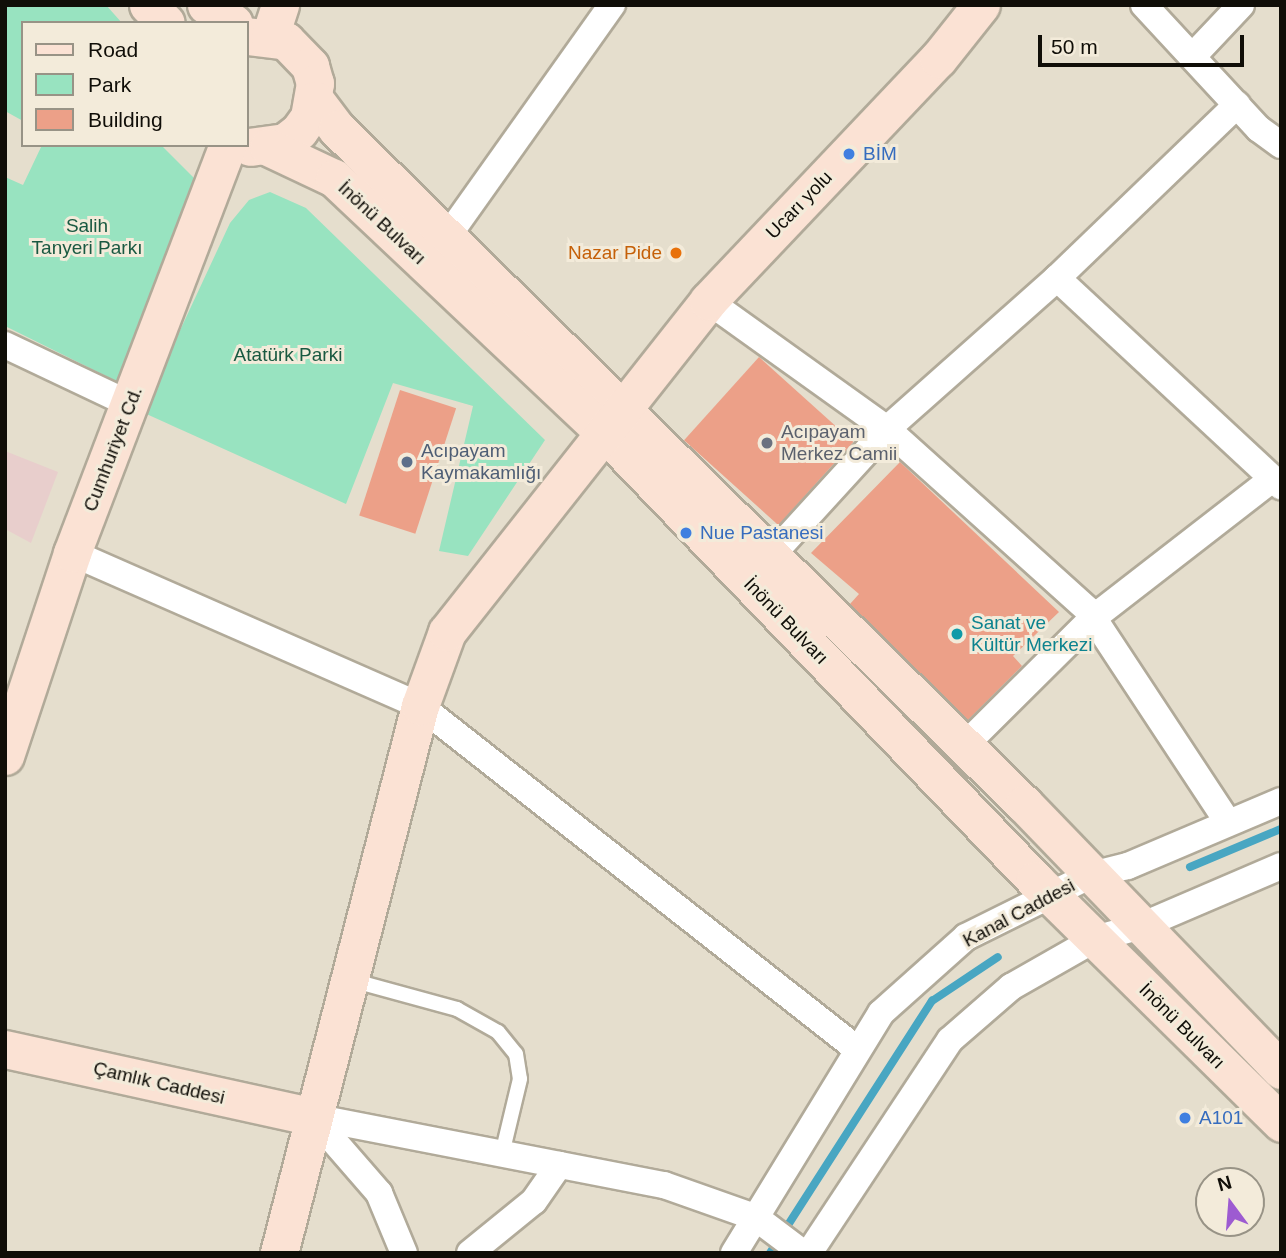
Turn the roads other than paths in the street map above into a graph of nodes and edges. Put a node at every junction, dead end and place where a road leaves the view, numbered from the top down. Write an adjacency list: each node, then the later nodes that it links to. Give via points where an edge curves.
1 (148, 5): 7 (main road)
2 (205, 5): 8 (main road)
3 (612, 5): 16 (street)
4 (981, 5): 18 (main road, Ucarı yolu, via 938,59)
5 (1144, 5): 10 (street)
6 (1241, 5): 10 (street)
7 (164, 21)
8 (240, 21)
9 (255, 28): 11 (main road, via 286,41 310,66)
10 (1193, 56): 12 (street)
11 (315, 100): 14 (main road, via 299,131); 16 (main road, İnönü Bulvarı)
12 (1237, 105): 13 (street); 17 (street)
13 (1281, 145)
14 (256, 146): 21 (main road, İnönü Bulvarı, via 334,178)
15 (227, 147): 20 (main road, Cumhuriyet Cd.)
16 (447, 237): 21 (main road, İnönü Bulvarı)
17 (1057, 278): 22 (street); 23 (street)
18 (708, 301): 21 (main road, Ucarı yolu); 22 (street)
19 (5, 345): 20 (street)
20 (132, 405): 24 (main road, Cumhuriyet Cd.)
21 (614, 422): 25 (main road, İnönü Bulvarı); 27 (main road, Ucarı yolu, via 447,632); 34 (main road, İnönü Bulvarı)
22 (887, 429): 25 (street); 26 (street)
23 (1276, 482): 26 (street)
24 (72, 553): 27 (street); 29 (main road, Cumhuriyet Cd.)
25 (771, 556): 28 (main road, İnönü Bulvarı)
26 (1093, 618): 28 (street); 31 (street)
27 (420, 706): 37 (main road, Ucarı yolu); 39 (street)
28 (964, 746): 33 (main road, İnönü Bulvarı)
29 (5, 756)
30 (1281, 801): 31 (street, Kanal Caddesi)
31 (1228, 822): 33 (street, Kanal Caddesi, via 1128,866)
32 (1281, 866): 35 (street)
33 (1091, 875): 34 (street, Kanal Caddesi); 35 (main road, İnönü Bulvarı)
34 (1051, 895): 36 (main road, İnönü Bulvarı); 39 (street, Kanal Caddesi, via 966,937 881,1013)
35 (1141, 926): 36 (street); 40 (main road, İnönü Bulvarı)
36 (1095, 939): 42 (main road, İnönü Bulvarı); 51 (street, via 1012,987 950,1040)
37 (351, 980): 41 (main road, Ucarı yolu); 43 (lane, via 457,1009 498,1032 516,1054 520,1079)
38 (5, 1049): 41 (main road, Çamlık Caddesi)
39 (857, 1049): 45 (street, Kanal Caddesi)
40 (1281, 1070)
41 (313, 1117): 43 (street); 46 (main road, Ucarı yolu); 47 (street, via 379,1193)
42 (1281, 1123)
43 (502, 1154): 44 (street)
44 (559, 1165): 45 (street, via 664,1185); 48 (street, via 534,1201)
45 (761, 1224): 49 (street, Kanal Caddesi); 50 (street)
46 (279, 1253)
47 (404, 1253)
48 (470, 1253)
49 (734, 1253)
50 (803, 1253)
51 (809, 1253)

